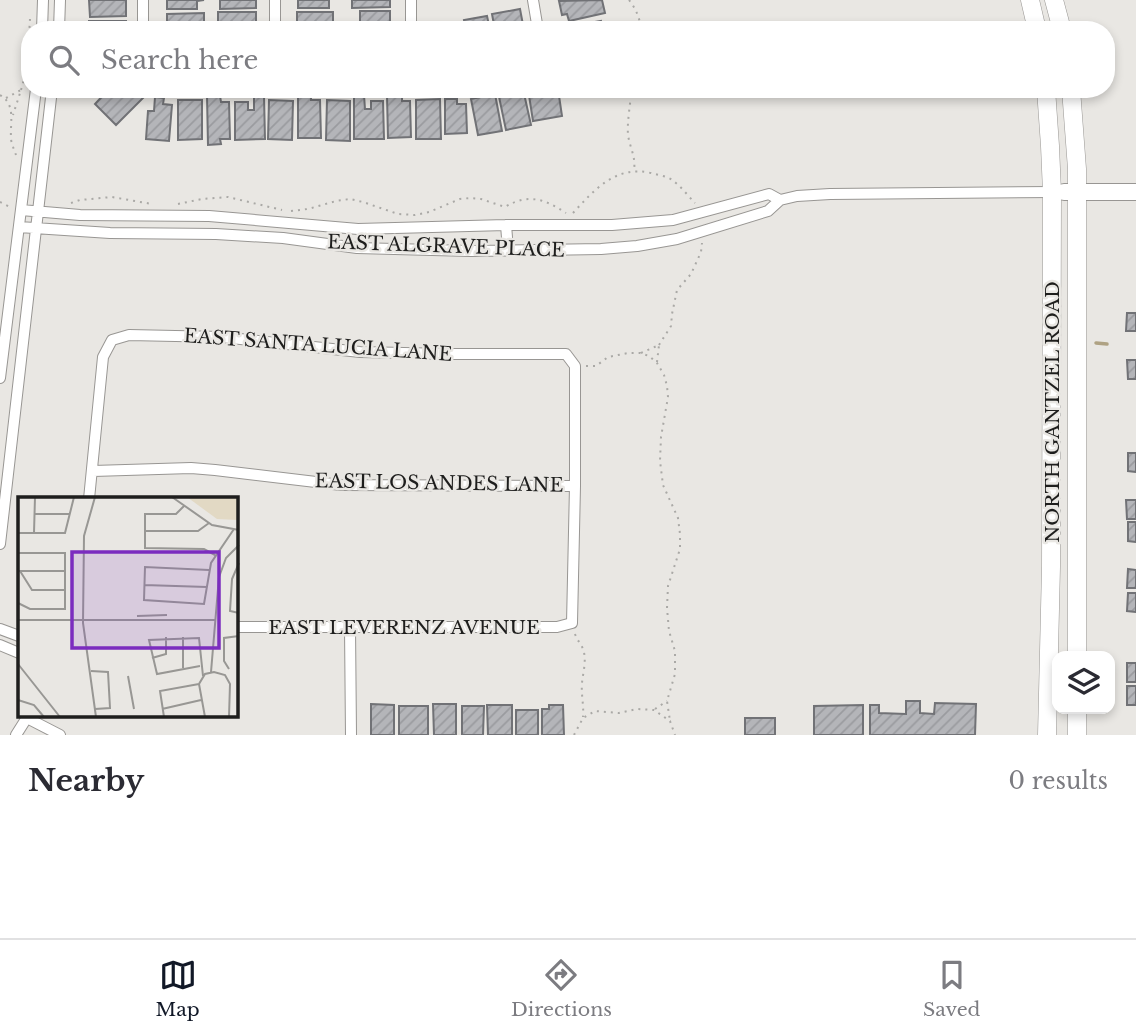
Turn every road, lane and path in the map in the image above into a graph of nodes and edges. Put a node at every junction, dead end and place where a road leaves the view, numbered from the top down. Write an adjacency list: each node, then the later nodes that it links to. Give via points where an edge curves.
1 (43, 0): 12 (street)
2 (60, 0): 13 (street)
3 (144, 0): 14 (street)
4 (275, 0): 15 (street)
5 (411, 0): 16 (street)
6 (533, 0): 17 (street)
7 (629, 0): 18 (path)
8 (1030, 0): 19 (main road)
9 (1054, 0): 20 (main road)
10 (32, 11): 11 (path)
11 (30, 21)
12 (42, 21)
13 (59, 21)
14 (144, 21)
15 (275, 21)
16 (411, 21)
17 (536, 21)
18 (640, 21)
19 (1035, 21)
20 (1060, 21)
21 (21, 90): 24 (path)
22 (21, 93): 30 (path)
23 (0, 95): 24 (path)
24 (5, 98): 30 (path)
25 (35, 98): 31 (street)
26 (51, 98): 40 (street)
27 (631, 98): 32 (path, via 628,139)
28 (1047, 98): 33 (main road, NORTH GANTZEL ROAD, via 1050,146)
29 (1072, 98): 33 (main road, NORTH GANTZEL ROAD, via 1076,151)
30 (13, 116): 31 (path, via 11,139 19,165)
31 (26, 167): 39 (street)
32 (634, 171): 38 (path, via 599,185 570,216 535,198 518,199 505,207 481,199 460,199 415,215 350,199 289,211 228,197); 41 (path, via 670,178)
33 (1064, 192): 34 (street); 35 (street, EAST ALGRAVE PLACE, via 821,194); 64 (main road, NORTH GANTZEL ROAD); 78 (main road, NORTH GANTZEL ROAD)
34 (1136, 192)
35 (780, 200): 41 (street, EAST ALGRAVE PLACE, via 769,194); 45 (street, EAST ALGRAVE PLACE, via 768,211)
36 (71, 203): 37 (path, via 112,197)
37 (155, 204)
38 (173, 204)
39 (20, 210): 40 (street, EAST ALGRAVE PLACE); 43 (street)
40 (38, 212): 42 (street, EAST ALGRAVE PLACE, via 209,216 358,229); 44 (street)
41 (699, 214): 42 (street, EAST ALGRAVE PLACE, via 633,225)
42 (506, 225): 46 (street)
43 (19, 227): 44 (street, EAST ALGRAVE PLACE); 51 (street)
44 (37, 228): 46 (street, EAST ALGRAVE PLACE, via 283,238 357,248); 52 (street)
45 (703, 231): 46 (street, EAST ALGRAVE PLACE, via 621,248); 47 (path, via 701,252 677,290 671,326)
46 (508, 250)
47 (659, 345): 48 (path); 49 (path)
48 (640, 353): 49 (path); 50 (path, via 608,357 596,366)
49 (657, 363): 66 (path, via 668,397 660,438 663,485 680,534 667,597 675,674)
50 (575, 366): 54 (street, EAST SANTA LUCIA LANE, via 566,354 360,352 222,337 129,335 112,340 103,357); 55 (street)
51 (0, 378)
52 (6, 439): 53 (street)
53 (5, 451): 57 (street)
54 (93, 471): 55 (street, EAST LOS ANDES LANE, via 191,468 341,485); 56 (street)
55 (575, 486): 58 (street)
56 (89, 497)
57 (0, 544)
58 (572, 623): 59 (street, EAST LEVERENZ AVENUE, via 557,627); 71 (path, via 584,659)
59 (350, 626): 60 (street, EAST LEVERENZ AVENUE); 75 (street)
60 (238, 627)
61 (0, 629): 62 (street)
62 (18, 636)
63 (0, 645): 65 (street)
64 (1077, 651)
65 (18, 653)
66 (667, 701): 67 (path); 72 (path)
67 (654, 710): 71 (path, via 595,711); 72 (path)
68 (1077, 714): 79 (main road)
69 (26, 718): 73 (street)
70 (29, 718): 74 (street)
71 (583, 718): 76 (path)
72 (670, 722): 77 (path)
73 (16, 735)
74 (60, 735)
75 (351, 735)
76 (574, 735)
77 (675, 735)
78 (1047, 735)
79 (1077, 735)

